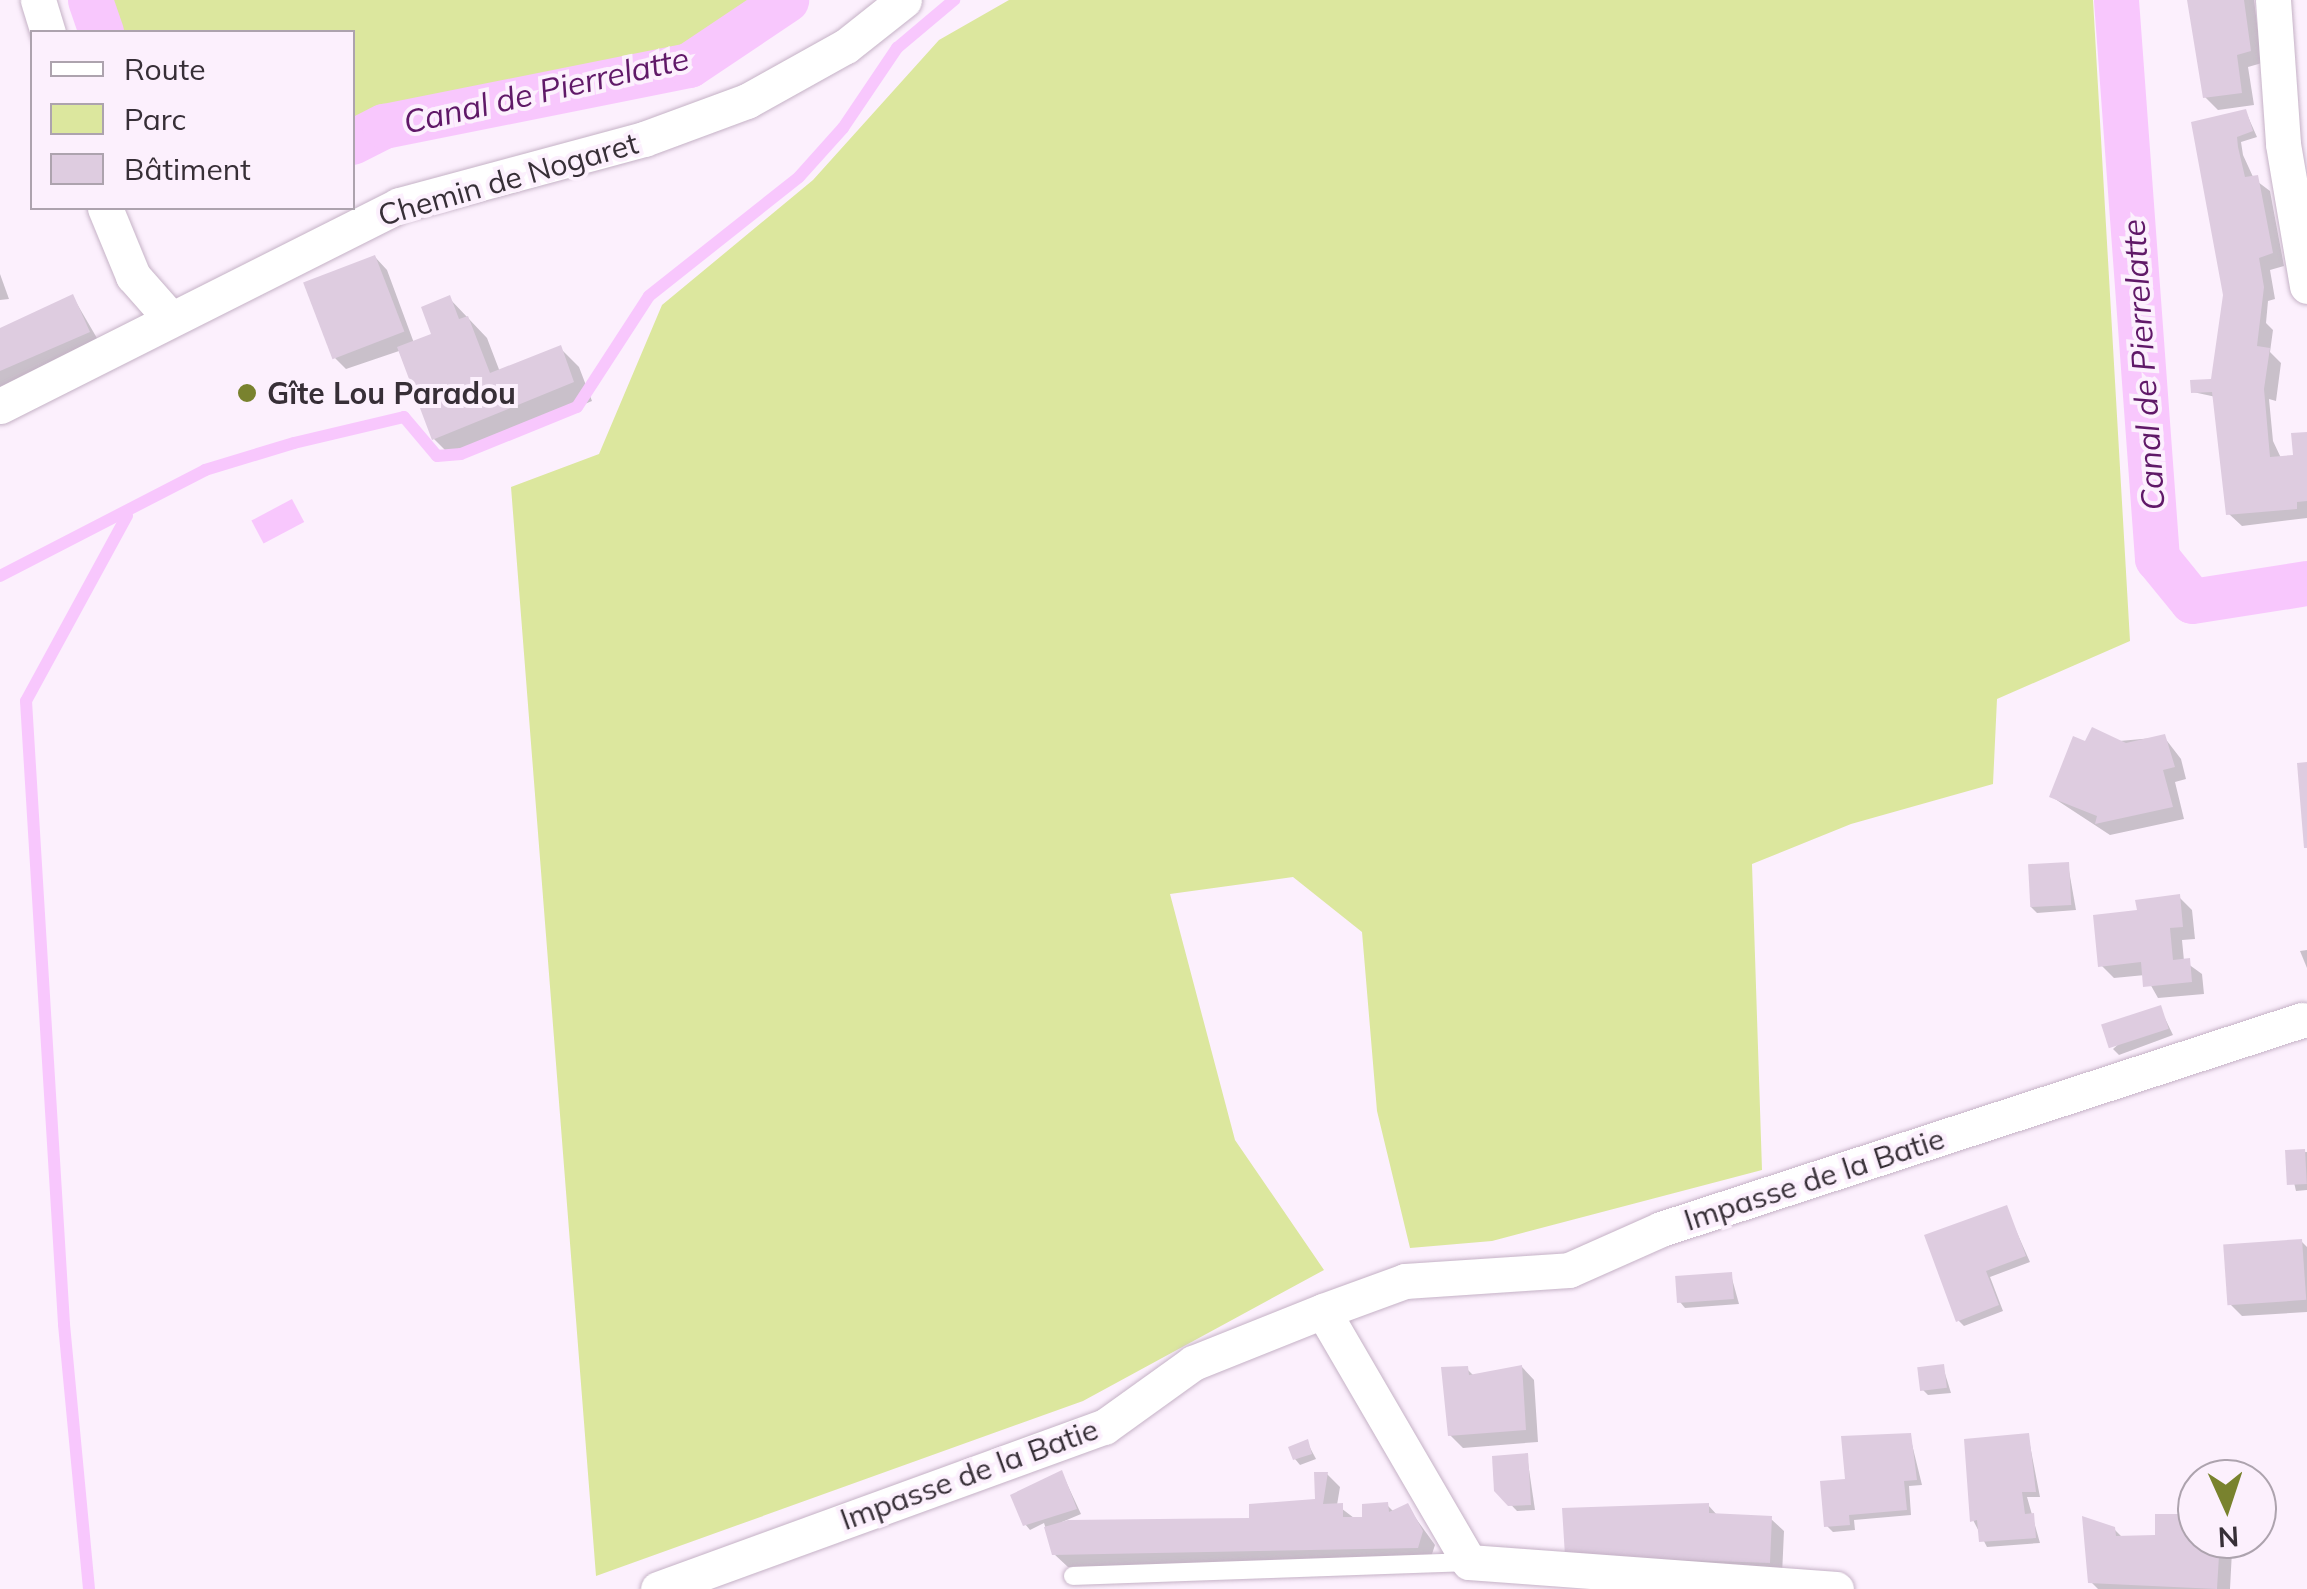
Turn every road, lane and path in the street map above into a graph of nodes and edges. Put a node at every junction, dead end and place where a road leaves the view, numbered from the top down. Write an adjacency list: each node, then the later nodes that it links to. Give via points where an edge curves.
1 (38, 0): 4 (street)
2 (904, 0): 8 (street, Chemin de Nogaret, via 846,46 748,101 644,139 398,205)
3 (2272, 0): 5 (street)
4 (47, 30)
5 (2295, 142): 7 (street)
6 (106, 210): 8 (street, via 133,276)
7 (2307, 286)
8 (170, 318): 9 (street, Chemin de Nogaret)
9 (0, 406)
10 (2302, 1020): 11 (street, Impasse de la Batie, via 1661,1229 1569,1270 1405,1281)
11 (1322, 1311): 12 (street); 15 (street, Impasse de la Batie, via 1194,1363 1104,1427)
12 (1469, 1562): 13 (lane); 14 (street)
13 (1073, 1576)
14 (1608, 1581): 16 (street)
15 (658, 1589)
16 (1836, 1589)

